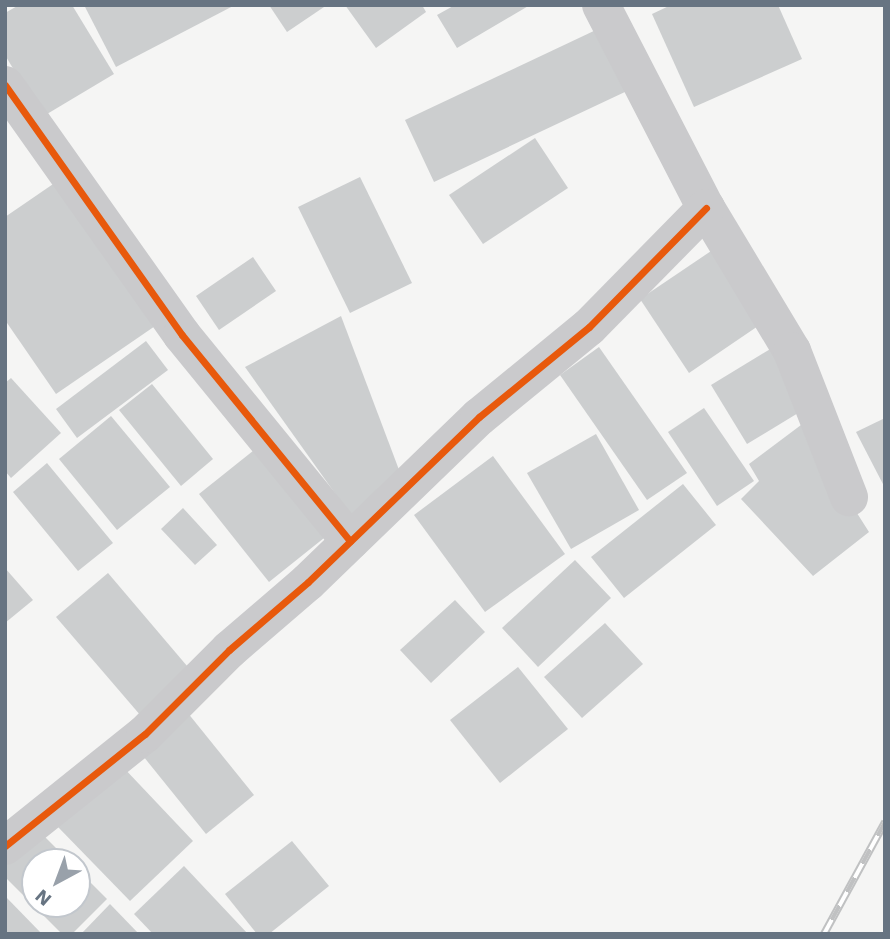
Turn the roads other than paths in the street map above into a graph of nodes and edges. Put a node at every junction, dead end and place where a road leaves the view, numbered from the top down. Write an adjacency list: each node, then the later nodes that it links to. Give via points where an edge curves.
1 (601, 5): 3 (street)
2 (5, 85): 5 (street, via 182,335)
3 (706, 208): 4 (street, via 792,351); 5 (street, via 589,327 479,418)
4 (849, 497)
5 (350, 541): 6 (street, via 229,650 145,734)
6 (5, 846)

